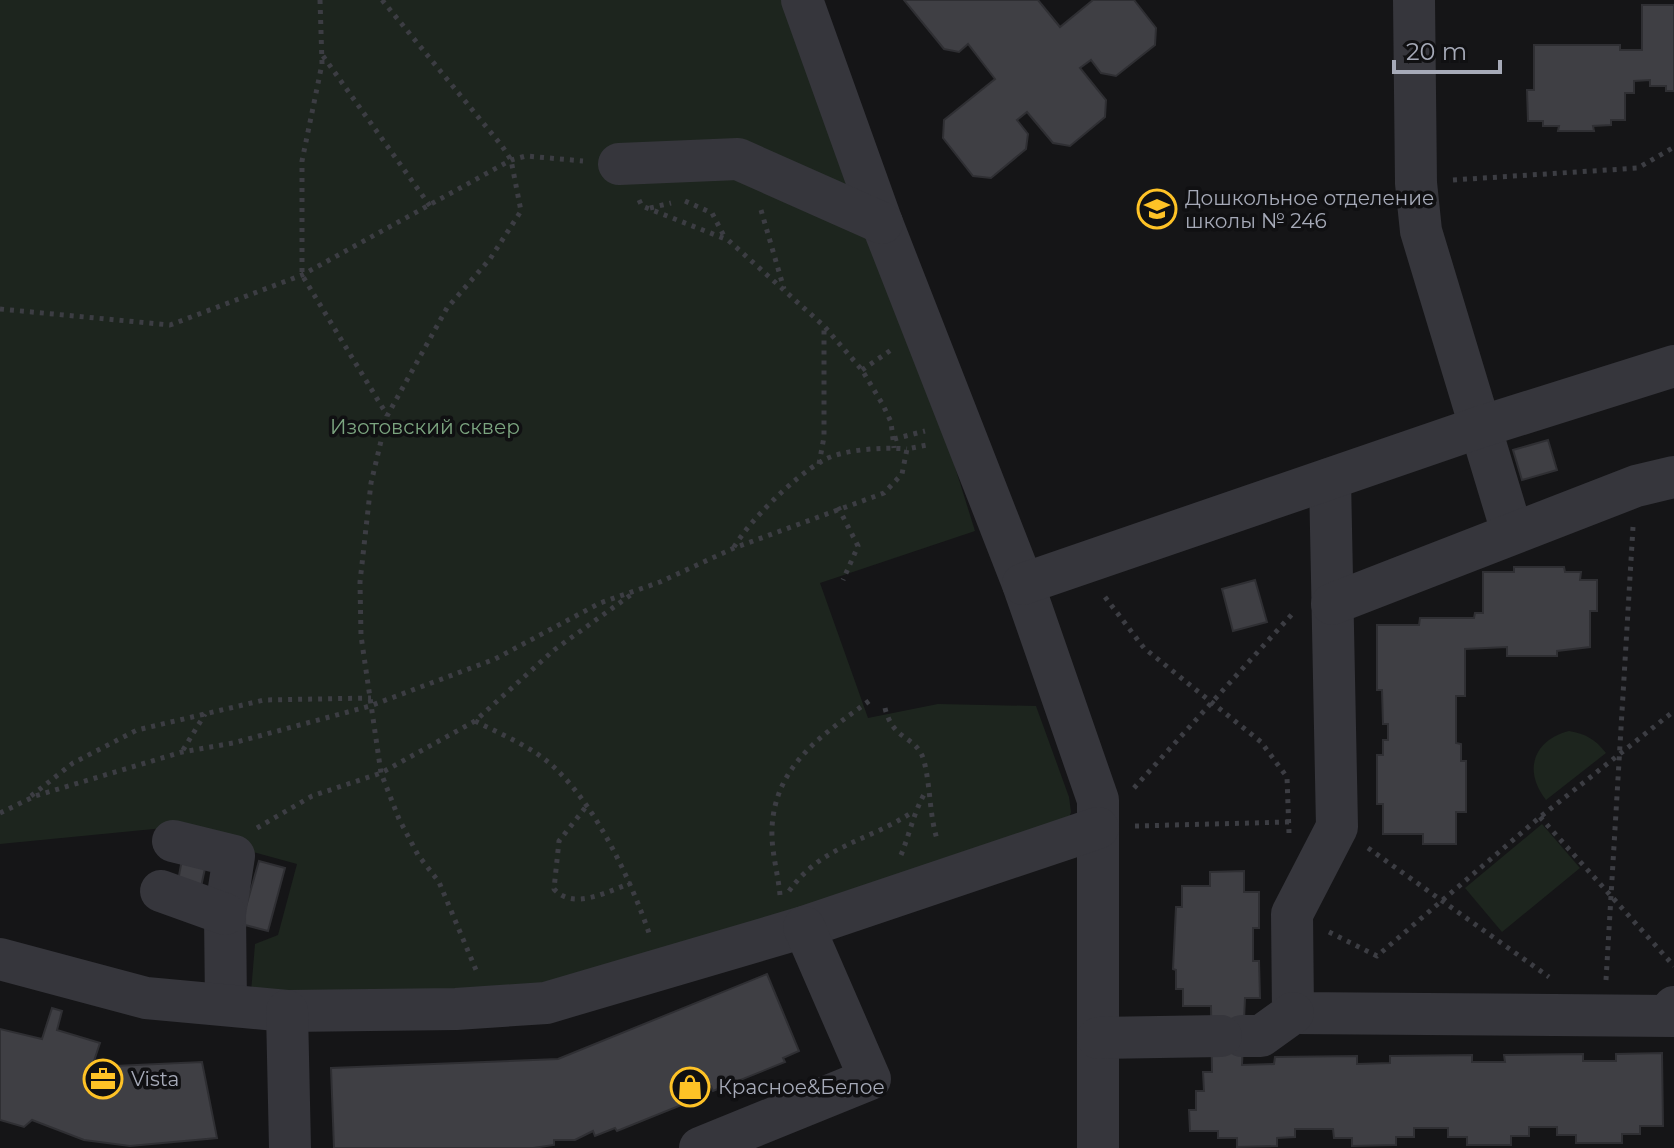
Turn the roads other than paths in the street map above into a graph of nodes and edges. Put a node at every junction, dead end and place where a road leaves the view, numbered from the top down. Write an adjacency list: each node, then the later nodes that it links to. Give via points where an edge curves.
1 (802, 0): 4 (lane)
2 (1414, 0): 6 (lane, via 1421,231)
3 (619, 164): 4 (lane, via 738,159)
4 (882, 223): 10 (lane)
5 (1674, 366): 6 (lane)
6 (1480, 427): 7 (lane); 9 (lane)
7 (1330, 479): 10 (lane); 11 (lane)
8 (1655, 482): 9 (lane)
9 (1512, 532): 11 (lane)
10 (1023, 584): 12 (lane, via 1098,800)
11 (1332, 587): 21 (lane, via 1337,827 1292,914)
12 (1098, 828): 16 (lane); 22 (lane)
13 (173, 841): 15 (lane, via 234,856)
14 (161, 891): 15 (lane)
15 (225, 914): 18 (lane)
16 (804, 927): 20 (lane, via 546,1003); 24 (lane, via 870,1079)
17 (0, 959): 18 (lane, via 146,998)
18 (226, 1005): 20 (lane)
19 (1674, 1007): 21 (lane, via 1672,1016)
20 (287, 1011): 23 (lane)
21 (1293, 1013): 22 (lane, via 1261,1036)
22 (1098, 1038): 25 (lane)
23 (290, 1148)
24 (700, 1148)
25 (1098, 1148)

